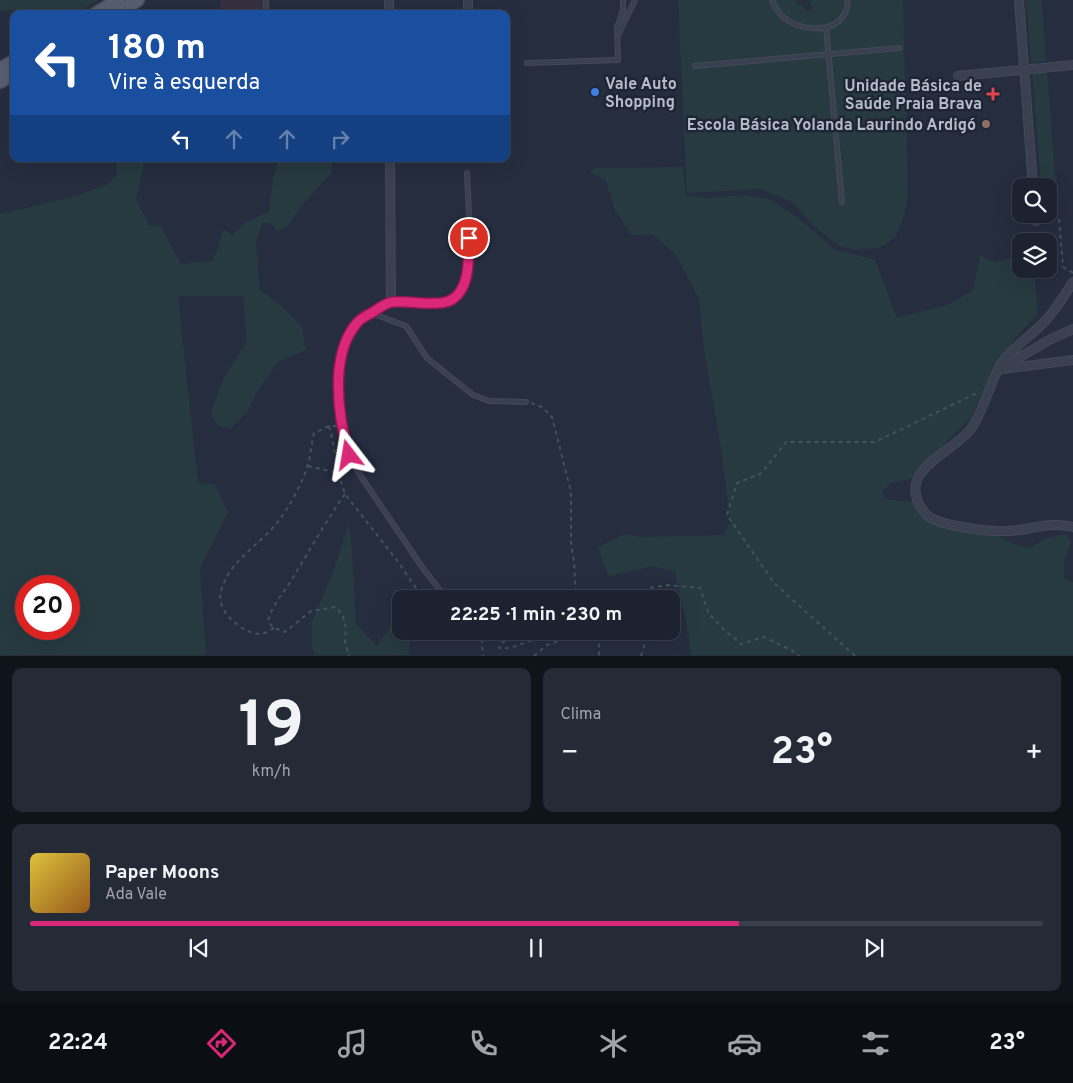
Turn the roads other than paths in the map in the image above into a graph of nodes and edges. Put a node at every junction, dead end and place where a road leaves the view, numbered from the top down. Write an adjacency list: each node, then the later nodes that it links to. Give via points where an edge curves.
1 (118, 0): 8 (main road)
2 (138, 0): 9 (main road)
3 (622, 0): 10 (lane)
4 (635, 0): 11 (lane)
5 (772, 0): 12 (lane, via 784,18 804,27)
6 (848, 0): 12 (lane, via 844,15)
7 (1019, 0): 19 (street)
8 (102, 10)
9 (121, 10)
10 (621, 15): 11 (lane); 13 (lane)
11 (628, 16): 13 (lane)
12 (826, 27): 15 (lane)
13 (617, 37): 16 (lane, via 618,60)
14 (899, 48): 15 (lane)
15 (829, 54): 18 (lane); 24 (lane)
16 (527, 63)
17 (1073, 65): 19 (street)
18 (695, 66)
19 (1024, 70): 20 (street); 23 (street)
20 (958, 76)
21 (390, 162): 26 (street)
22 (467, 173): 26 (lane, via 469,238 464,284 452,300 442,303)
23 (1032, 178)
24 (842, 202)
25 (1073, 282): 30 (street, via 1047,319 1007,357)
26 (391, 302): 27 (lane)
27 (371, 313): 31 (lane, via 406,326 427,358 473,395 489,402); 33 (lane, via 358,321 344,348 338,387 349,455)
28 (1073, 329): 30 (street)
29 (1073, 360): 30 (street)
30 (998, 370): 32 (street, via 971,429 921,472 915,488 921,508 929,518 952,525 1009,531 1048,524)
31 (526, 402)
32 (1073, 527)
33 (440, 590)

